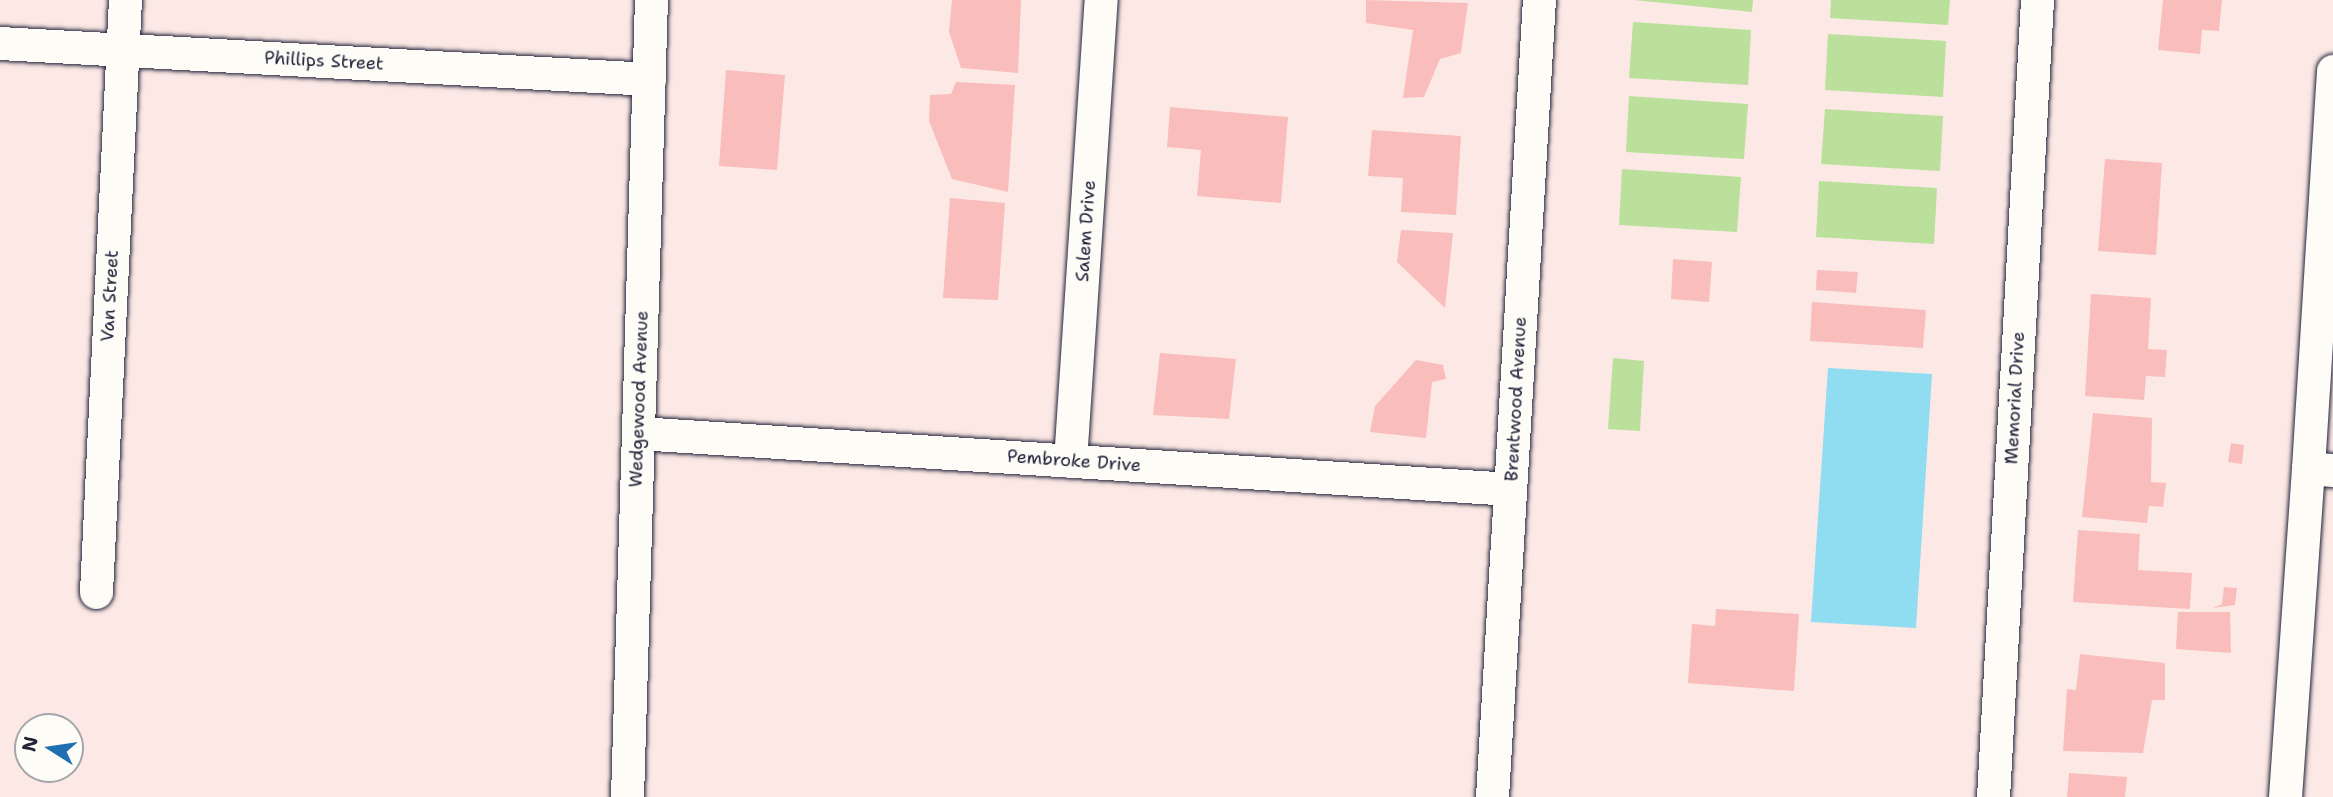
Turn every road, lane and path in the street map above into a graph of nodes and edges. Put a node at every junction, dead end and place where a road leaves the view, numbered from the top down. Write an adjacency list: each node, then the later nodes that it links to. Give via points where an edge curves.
1 (125, 0): 7 (street, Van Street)
2 (651, 0): 9 (street, Wedgewood Avenue)
3 (1101, 0): 11 (street, Salem Drive)
4 (1539, 0): 13 (street, Brentwood Avenue)
5 (2037, 0): 17 (street, Memorial Drive)
6 (0, 43): 7 (street, Phillips Street)
7 (122, 50): 9 (street, Phillips Street); 14 (street, Van Street)
8 (2333, 71): 12 (street)
9 (649, 79): 10 (street, Wedgewood Avenue)
10 (638, 433): 11 (street, Pembroke Drive); 15 (street, Wedgewood Avenue)
11 (1070, 461): 13 (street, Pembroke Drive)
12 (2320, 469): 18 (street)
13 (1510, 489): 16 (street, Brentwood Avenue)
14 (96, 592)
15 (626, 797)
16 (1492, 797)
17 (1993, 797)
18 (2285, 797)

